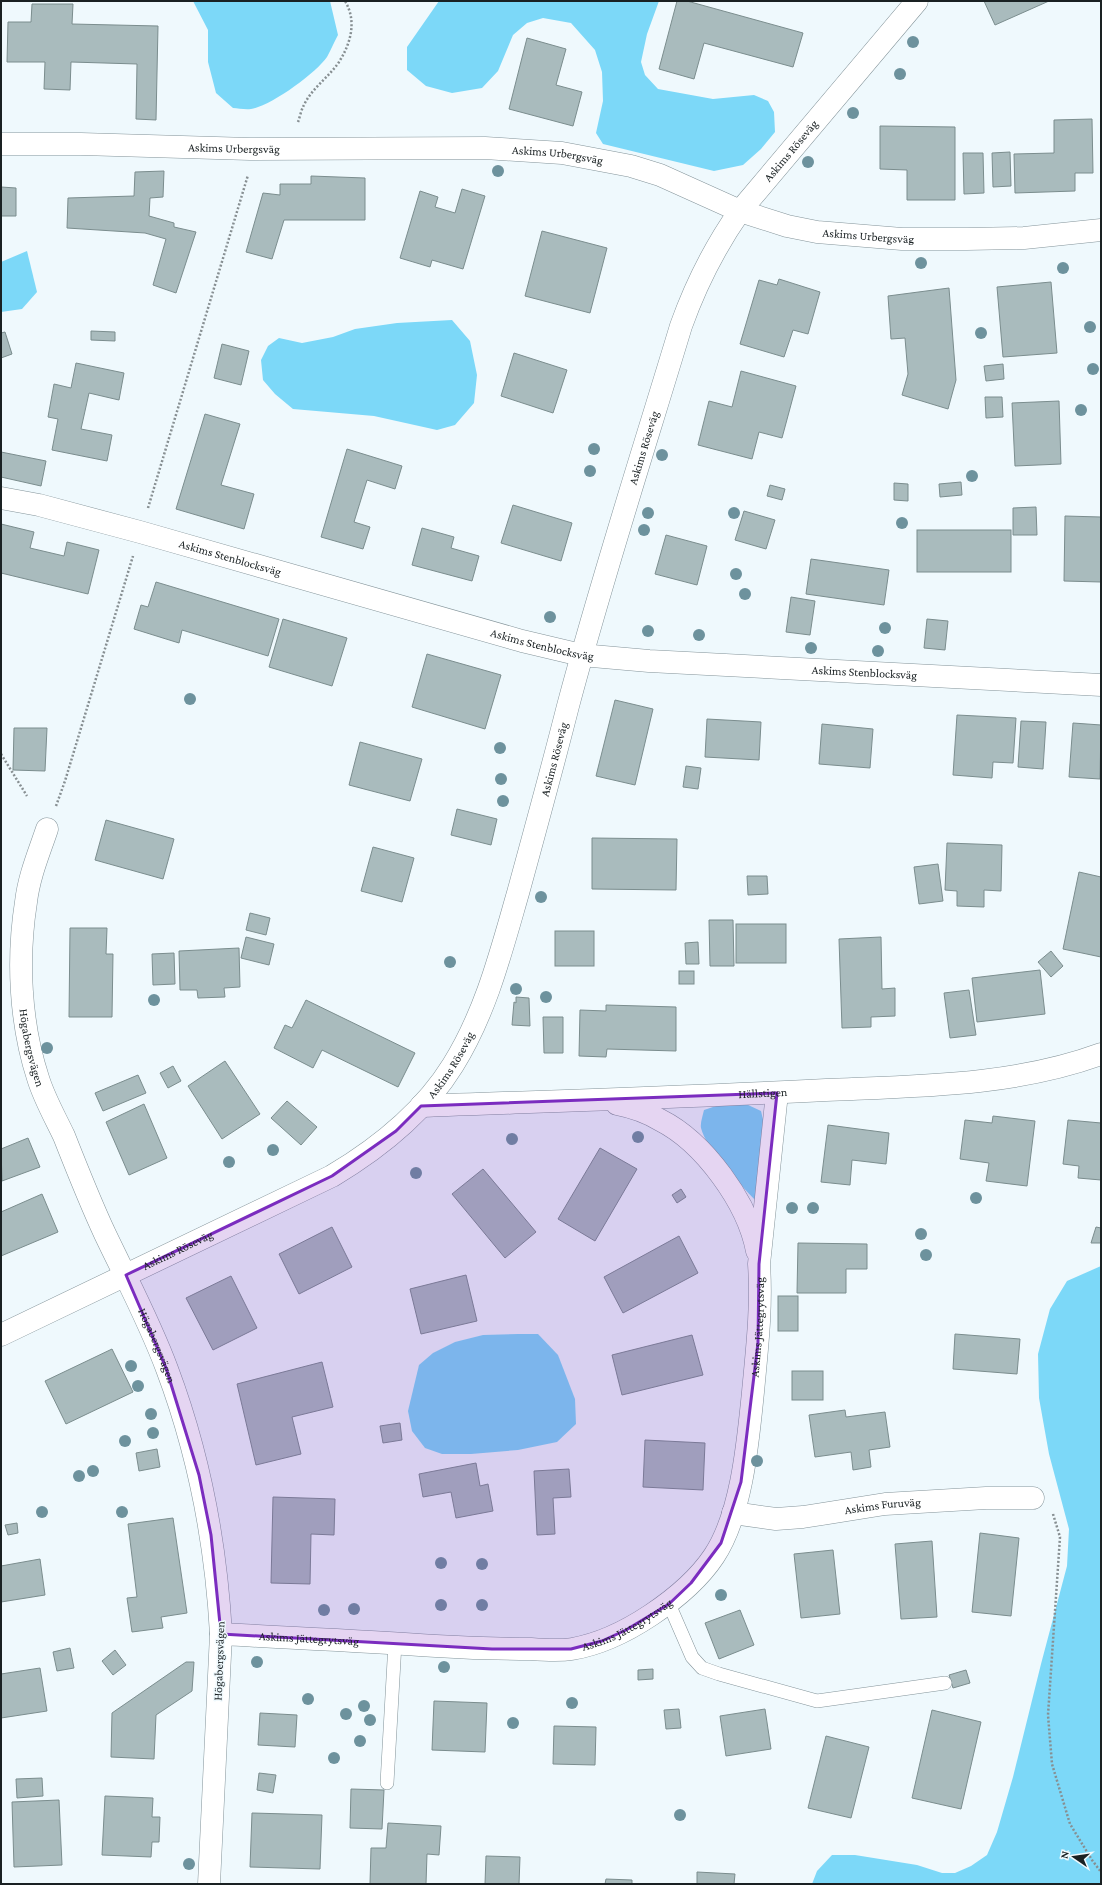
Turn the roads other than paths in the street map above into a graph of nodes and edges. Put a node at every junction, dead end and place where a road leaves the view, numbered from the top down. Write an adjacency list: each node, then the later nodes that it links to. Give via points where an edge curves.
1 (917, 1): 3 (street, Askims Röseväg)
2 (1, 144): 3 (street, Askims Urbergsväg, via 250,149 485,148 562,153 631,166 660,175)
3 (740, 212): 4 (street, Askims Urbergsväg, via 817,232 902,239 1024,238); 6 (street, Askims Röseväg, via 708,261 680,326)
4 (1101, 230)
5 (1, 498): 6 (street, Askims Stenblocksväg, via 140,532 522,642)
6 (581, 656): 7 (street, Askims Stenblocksväg); 12 (street, Askims Röseväg, via 508,927 486,998 473,1029 452,1066)
7 (1101, 685)
8 (47, 829): 14 (street, Högabergsvägen, via 26,900 22,934 21,967 28,1039 38,1080)
9 (1101, 1054): 10 (street, Hällstigen, via 1046,1070 963,1082)
10 (777, 1093): 11 (street, Hällstigen); 13 (street, Askims Jättegrytsväg)
11 (596, 1100): 12 (street, Hällstigen); 13 (street, Askims Jättegrytsväg, via 644,1112 661,1120 699,1150 725,1181 747,1218)
12 (422, 1106): 14 (street, Askims Röseväg, via 370,1152 332,1176)
13 (759, 1264): 17 (street, Askims Jättegrytsväg, via 760,1308 749,1433)
14 (126, 1275): 15 (street, Askims Röseväg); 19 (street, Högabergsvägen, via 166,1368 199,1475 211,1535)
15 (1, 1335)
16 (1033, 1498): 17 (street, Askims Furuväg, via 885,1504 803,1518 782,1519)
17 (733, 1513): 18 (street, Askims Jättegrytsväg, via 714,1556)
18 (669, 1604): 20 (street, Askims Jättegrytsväg, via 608,1639 571,1649 492,1649); 21 (lane, via 692,1657 702,1668 719,1674 817,1701)
19 (221, 1634): 20 (street, Askims Jättegrytsväg); 23 (street, Högabergsvägen)
20 (395, 1644): 22 (lane)
21 (945, 1683)
22 (387, 1783)
23 (209, 1884)

